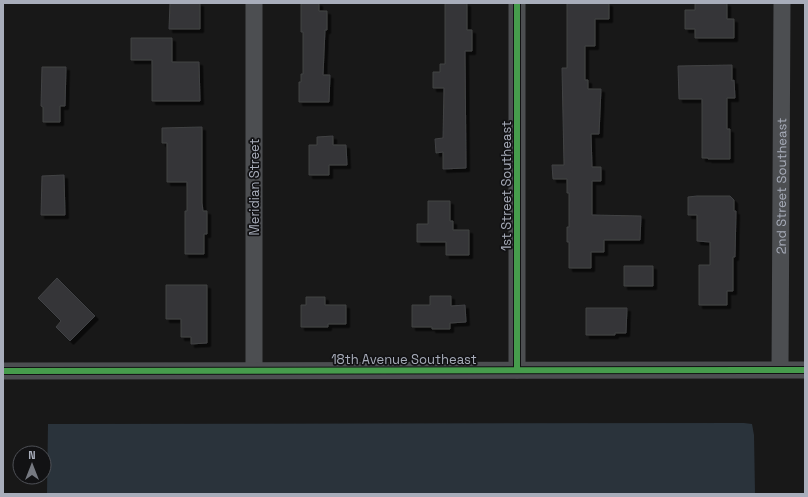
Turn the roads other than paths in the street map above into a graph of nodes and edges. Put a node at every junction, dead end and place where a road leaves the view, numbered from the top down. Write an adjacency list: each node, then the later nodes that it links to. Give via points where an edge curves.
1 (254, 3): 5 (street, Meridian Street)
2 (517, 3): 6 (street, 1st Street Southeast)
3 (782, 3): 4 (street, 2nd Street Southeast)
4 (780, 369): 6 (street, 18th Avenue Southeast); 7 (street, 18th Avenue Southeast)
5 (254, 370): 6 (street, 18th Avenue Southeast); 8 (street, 18th Avenue Southeast)
6 (518, 370)
7 (805, 370)
8 (3, 371)

